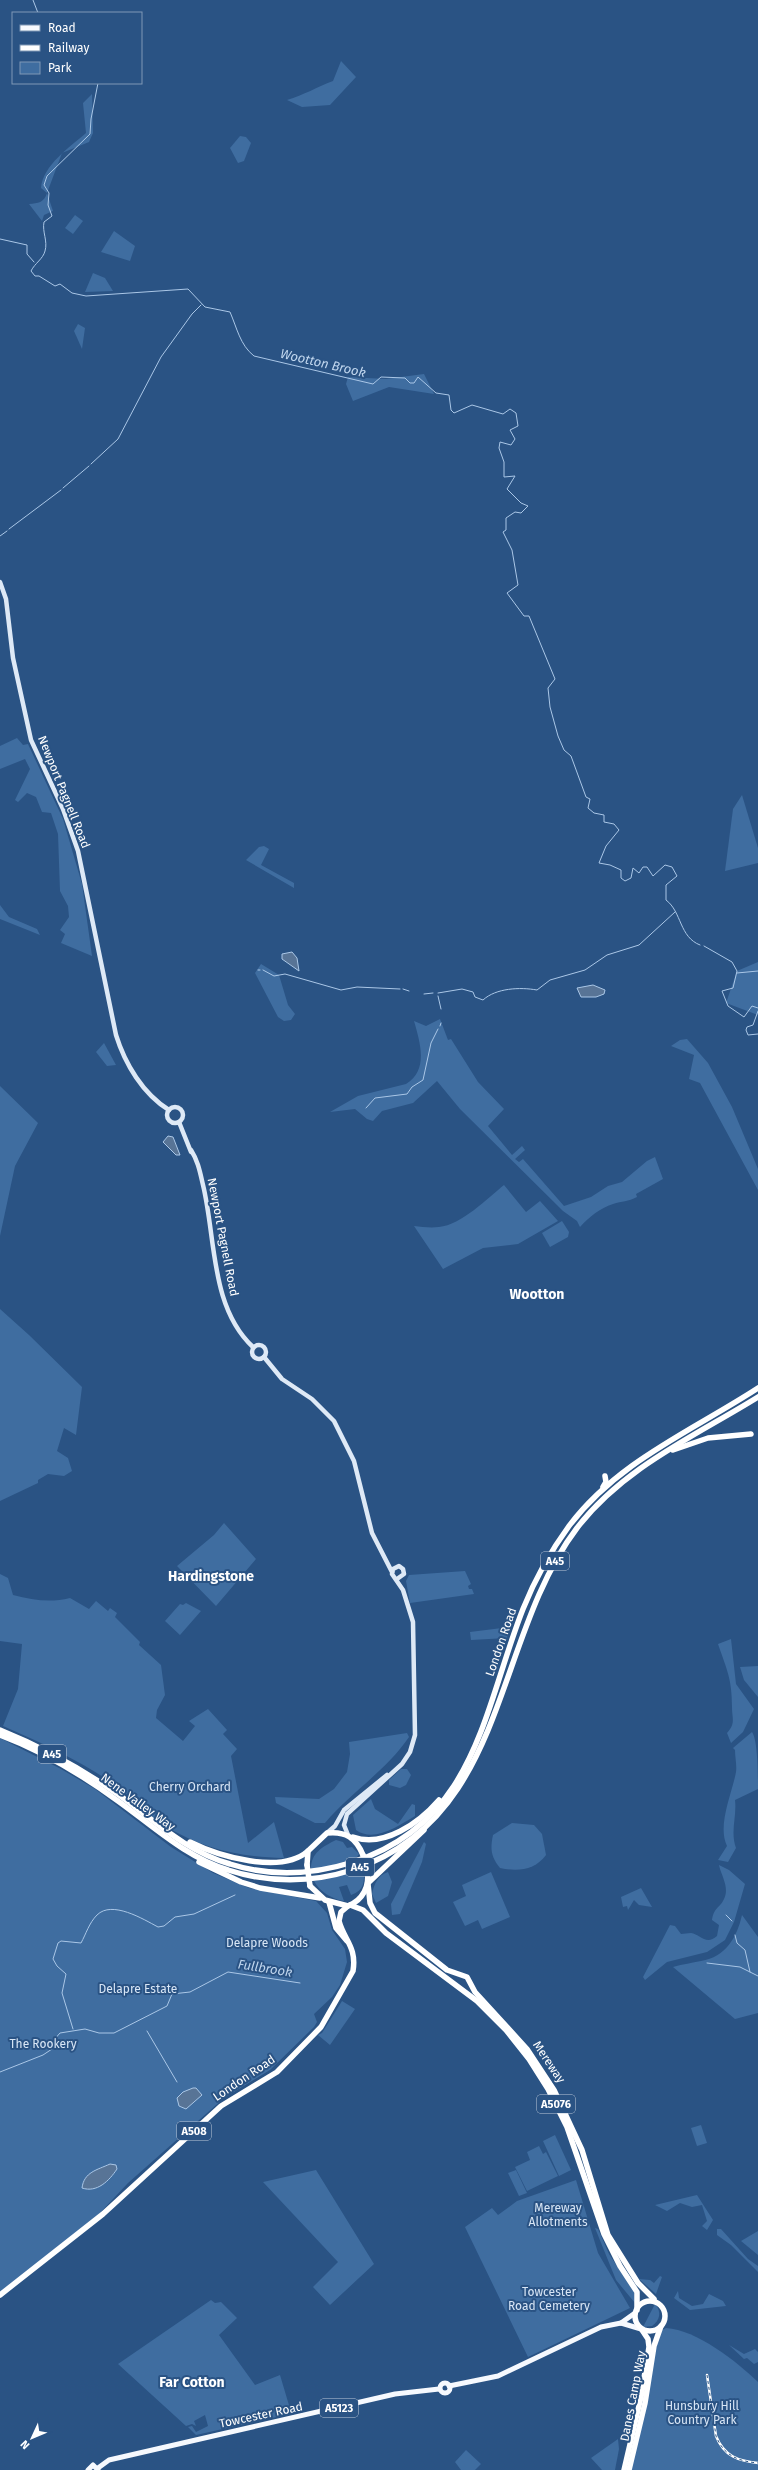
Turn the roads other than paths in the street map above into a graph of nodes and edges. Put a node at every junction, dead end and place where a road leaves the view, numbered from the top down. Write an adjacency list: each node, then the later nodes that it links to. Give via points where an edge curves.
1 (0, 582): 2 (main road, Newport Pagnell Road, via 6,599 13,658 31,740 69,824 84,874 116,1035 139,1082 158,1103)
2 (169, 1110): 3 (main road, via 167,1116 170,1121); 3 (main road, via 174,1107 182,1110 183,1118)
3 (179, 1122): 4 (main road, Newport Pagnell Road, via 200,1172 218,1273 228,1310 239,1331)
4 (253, 1346): 5 (main road, via 251,1351 254,1357); 5 (main road, via 264,1346)
5 (264, 1357): 14 (main road, via 282,1379 316,1402 334,1422 354,1460 368,1520)
6 (758, 1384): 9 (highway)
7 (758, 1388): 9 (highway, London Road / A45)
8 (758, 1397): 11 (highway, London Road / A45)
9 (706, 1419): 12 (highway, London Road / A45, via 645,1455)
10 (751, 1434): 11 (highway, via 692,1442)
11 (652, 1460): 24 (highway, London Road / A45, via 600,1503 559,1554 530,1613 480,1752)
12 (619, 1474): 13 (highway, London Road / A45); 13 (highway, via 610,1478 605,1476 606,1482)
13 (601, 1491): 20 (highway, London Road / A45, via 571,1524 538,1576 523,1609)
14 (382, 1557): 15 (main road); 16 (main road)
15 (396, 1567): 16 (main road); 17 (main road, via 403,1569)
16 (392, 1572): 18 (main road)
17 (403, 1578): 18 (main road); 19 (main road)
18 (397, 1579): 19 (main road)
19 (403, 1590): 23 (main road, via 413,1628 415,1729 412,1747)
20 (488, 1716): 28 (highway, via 455,1780 429,1810 412,1823 384,1838 368,1841); 30 (highway, London Road / A45, via 472,1757 456,1785 435,1810 410,1832 369,1856 336,1868)
21 (0, 1730): 26 (highway, Nene Valley Way / A45, via 31,1743 77,1768 119,1795)
22 (0, 1735): 25 (highway, Nene Valley Way / A45, via 75,1771)
23 (400, 1765): 27 (main road, via 349,1806); 28 (main road, via 347,1814 344,1825)
24 (439, 1813): 30 (highway, London Road / A45, via 404,1842 360,1867 314,1878); 31 (highway, via 416,1839)
25 (143, 1819): 30 (highway, Nene Valley Way / A45, via 201,1859 227,1870); 32 (highway, via 183,1851 225,1876 260,1888)
26 (164, 1830): 29 (highway, via 195,1845 236,1859 287,1860 302,1857); 30 (highway, Nene Valley Way / A45, via 217,1860)
27 (327, 1833): 28 (highway); 29 (highway)
28 (350, 1836): 31 (highway, bridge, via 363,1855)
29 (308, 1851): 32 (highway, bridge, via 310,1886)
30 (267, 1875)
31 (368, 1884): 34 (highway, A508, via 362,1896); 37 (highway, Mereway / A5076, via 370,1902 375,1913 447,1970 467,1977 475,1992 536,2061 576,2134 608,2235 638,2283)
32 (320, 1898): 33 (highway)
33 (329, 1902): 34 (highway); 35 (highway, via 336,1928)
34 (349, 1905): 35 (highway, London Road / A508, via 341,1912 339,1921); 38 (highway, Mereway / A5076, via 363,1910 386,1933 477,2001 529,2058 548,2088 567,2127 604,2234 637,2292)
35 (351, 1946): 36 (highway, London Road / A508, via 354,1963 348,1980 328,2015 310,2039 277,2072 221,2106 103,2214)
36 (0, 2296)
37 (654, 2299): 38 (highway, via 644,2302); 40 (highway, via 664,2310)
38 (636, 2311): 39 (main road, A5123); 41 (highway, via 635,2320)
39 (621, 2323): 41 (main road, A5123); 42 (main road, Towcester Road / A5123, via 601,2327 498,2376 449,2386 446,2393 439,2389 395,2394 334,2410 223,2432 134,2456 108,2458)
40 (661, 2326): 41 (highway, via 650,2331); 45 (highway, Danes Camp Way, via 654,2346 645,2402)
41 (642, 2330): 44 (highway, Danes Camp Way, via 648,2339 648,2352)
42 (97, 2468): 43 (main road, Towcester Road, via 90,2467)
43 (88, 2470)
44 (624, 2470)
45 (629, 2470)

